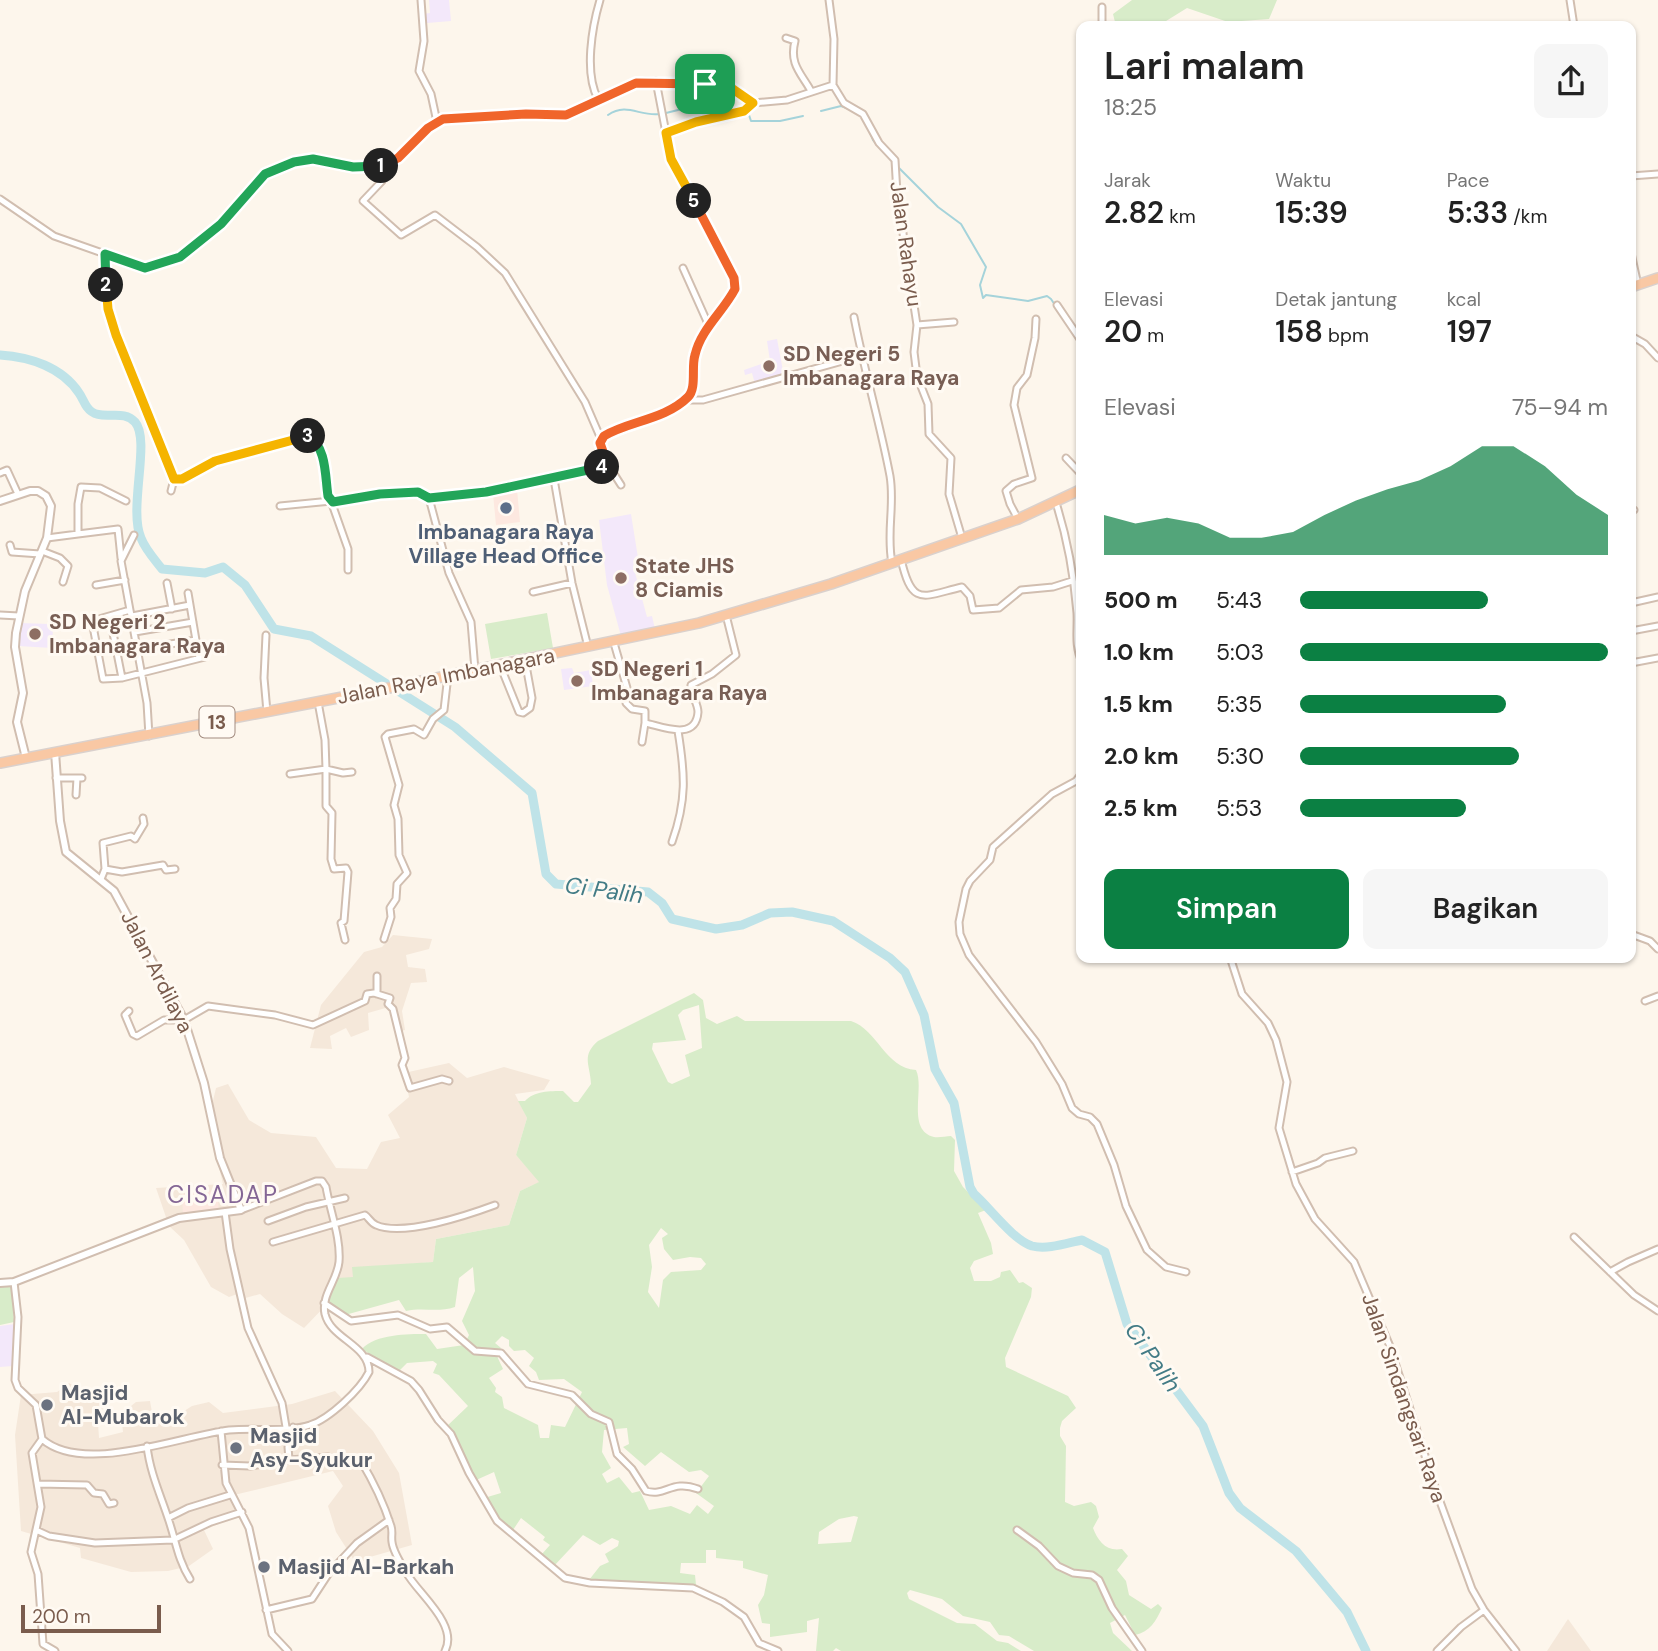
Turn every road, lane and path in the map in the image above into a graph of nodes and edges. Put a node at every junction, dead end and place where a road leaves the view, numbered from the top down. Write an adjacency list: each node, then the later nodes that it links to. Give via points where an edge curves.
1 (421, 0): 14 (street, via 424,41 419,71 432,94)
2 (600, 0): 12 (street, via 591,68)
3 (829, 0): 10 (street)
4 (1570, 0): 7 (street)
5 (1102, 6): 6 (street)
6 (1102, 21)
7 (1573, 21)
8 (786, 38): 11 (street, via 795,41 793,61)
9 (656, 81): 12 (street, via 636,83); 13 (street, via 727,85); 15 (street)
10 (833, 85): 11 (street); 29 (street, Jalan Rahayu, via 844,103 863,114 896,165)
11 (811, 91): 13 (street, via 778,102)
12 (598, 99): 14 (street, via 566,115 454,117)
13 (753, 103): 15 (street, via 747,110)
14 (437, 122): 16 (street, via 398,158)
15 (666, 133): 28 (street, via 675,167 736,282 733,294)
16 (377, 166): 20 (street, via 353,167 313,159 294,162 265,174 221,224 180,257 145,268); 35 (street, via 382,181 363,201 401,235 435,215 495,262 582,396)
17 (1658, 174): 18 (street)
18 (1636, 176)
19 (0, 199): 20 (street, via 54,236)
20 (105, 254): 40 (street, via 108,304 116,335)
21 (683, 268): 28 (street)
22 (1658, 278): 23 (highway)
23 (1636, 286)
24 (1057, 304): 30 (street)
25 (854, 317): 32 (street)
26 (1035, 319): 52 (street, via 1027,374 1017,388 1014,405 1032,478 1006,491)
27 (954, 322): 29 (street)
28 (709, 326): 34 (street, via 695,352 692,391)
29 (917, 326): 56 (street, Jalan Rahayu, via 915,370 928,404 928,430 951,458 949,494)
30 (1076, 333)
31 (1636, 339): 33 (street)
32 (864, 355): 34 (street, via 703,400); 62 (street, via 890,476 888,538)
33 (1658, 358)
34 (687, 398): 35 (street, via 647,421)
35 (601, 439): 37 (street)
36 (1066, 458): 38 (street)
37 (607, 463): 41 (street, via 595,471); 42 (street)
38 (1076, 469)
39 (0, 473): 45 (street, via 7,470)
40 (174, 479): 43 (street); 49 (street, via 226,457 310,437 321,450)
41 (554, 479): 46 (street); 68 (street)
42 (621, 485)
43 (171, 491)
44 (1076, 492): 50 (highway, Jalan Raya Imbanagara / 13)
45 (19, 494): 47 (street); 55 (street, via 38,491 49,500)
46 (429, 498): 49 (street, via 413,492); 95 (street, via 449,573 471,622)
47 (0, 501)
48 (126, 501): 53 (street, via 100,488 81,487)
49 (331, 501): 51 (street); 63 (street, via 348,549)
50 (1056, 503): 52 (highway, Jalan Raya Imbanagara / 13); 65 (street)
51 (280, 506)
52 (1018, 519): 56 (highway, Jalan Raya Imbanagara / 13)
53 (78, 534): 55 (street); 57 (street, via 117,529)
54 (134, 535): 58 (street)
55 (47, 538): 60 (street)
56 (962, 538): 62 (highway, Jalan Raya Imbanagara / 13)
57 (120, 541): 58 (street); 61 (street)
58 (130, 544): 61 (street)
59 (10, 545): 60 (street, via 12,552)
60 (41, 553): 66 (street, via 60,558 68,566); 80 (street)
61 (121, 561): 64 (street)
62 (896, 561): 65 (street, via 918,594 925,597 962,587 973,610 999,608 1021,590); 79 (highway, Jalan Raya Imbanagara / 13)
63 (348, 570)
64 (125, 580): 69 (street); 77 (street)
65 (1072, 581): 75 (street)
66 (63, 582)
67 (167, 583): 76 (street)
68 (572, 583): 70 (street); 89 (street)
69 (96, 585)
70 (533, 592)
71 (187, 593): 74 (street)
72 (1658, 597): 73 (street)
73 (1636, 602)
74 (190, 606): 76 (street); 82 (street)
75 (1076, 607)
76 (172, 609): 77 (street)
77 (131, 613): 81 (street, via 112,613); 85 (street)
78 (0, 615): 80 (street)
79 (726, 615): 88 (highway, Jalan Raya Imbanagara / 13); 102 (street, via 736,655 691,685 697,717 686,730)
80 (19, 616): 106 (street, via 15,647 23,692 17,722)
81 (110, 618): 98 (street); 98 (street, via 92,621 100,671 104,679)
82 (193, 622): 85 (street); 87 (street)
83 (1658, 626): 84 (street)
84 (1636, 630)
85 (135, 632): 90 (street)
86 (266, 635): 100 (street)
87 (196, 640): 90 (street); 96 (street, via 202,658)
88 (614, 643): 89 (highway, Jalan Raya Imbanagara / 13); 101 (street, via 626,703 645,711)
89 (589, 647): 92 (highway, Jalan Raya Imbanagara / 13)
90 (138, 649): 96 (street)
91 (1658, 658): 93 (street)
92 (525, 660): 94 (highway, Jalan Raya Imbanagara / 13); 94 (street, via 532,698 523,713)
93 (1636, 662)
94 (500, 665): 95 (highway, Jalan Raya Imbanagara / 13)
95 (475, 670): 97 (highway, Jalan Raya Imbanagara / 13)
96 (142, 671): 98 (street); 103 (street)
97 (448, 676): 99 (highway, Jalan Raya Imbanagara / 13); 120 (street, via 445,708 424,735 414,729 385,737 399,785 394,805 399,855 407,873 397,884)
98 (122, 678)
99 (318, 702): 100 (highway, Jalan Raya Imbanagara / 13); 108 (street)
100 (267, 712): 103 (highway, Jalan Raya Imbanagara / 13)
101 (645, 723): 102 (street); 104 (street)
102 (678, 731): 115 (street, via 685,782)
103 (149, 736): 105 (highway, Jalan Raya Imbanagara / 13)
104 (642, 742)
105 (55, 752): 106 (highway, Jalan Raya Imbanagara / 13); 111 (street, Jalan Ardilaya)
106 (26, 758): 107 (highway, Jalan Raya Imbanagara / 13)
107 (0, 763)
108 (326, 769): 109 (street); 110 (street); 121 (street, via 326,806 332,813 331,859 334,869 348,872 341,923)
109 (352, 772)
110 (290, 774)
111 (56, 778): 113 (street, via 79,778); 118 (street, Jalan Ardilaya, via 66,852)
112 (1076, 780): 143 (street, via 1052,794 993,847 990,860 966,889 960,934 969,955 1035,1042 1072,1108 1097,1124 1147,1250 1166,1267)
113 (76, 795)
114 (143, 818): 116 (street, via 137,837 103,843)
115 (672, 842)
116 (105, 869): 117 (street, via 122,872 163,865 166,870); 118 (street)
117 (174, 869)
118 (101, 879): 129 (street, Jalan Ardilaya, via 119,899)
119 (1636, 936): 122 (street)
120 (384, 939)
121 (345, 940)
122 (1658, 949)
123 (1232, 963): 132 (street, Jalan Sindangsari Raya, via 1242,994 1268,1023 1276,1040 1287,1082 1279,1128)
124 (377, 976): 125 (street)
125 (377, 994): 129 (street, via 367,994 365,1001 313,1025 218,1006 208,1006); 130 (street, via 390,998 388,1004 394,1009 410,1088)
126 (1658, 996): 127 (street)
127 (1645, 1001)
128 (129, 1011): 129 (street, via 125,1014 134,1036 164,1020)
129 (184, 1020): 136 (street, Jalan Ardilaya, via 220,1158)
130 (449, 1081)
131 (1353, 1151): 132 (street)
132 (1293, 1172): 168 (street, Jalan Sindangsari Raya, via 1315,1219 1354,1262 1376,1309 1442,1507 1472,1590)
133 (345, 1198): 134 (street)
134 (329, 1203): 136 (street, via 320,1181); 138 (street); 139 (street)
135 (495, 1205): 139 (street, via 437,1223 403,1227 378,1226 365,1215)
136 (241, 1210): 137 (street)
137 (225, 1212): 145 (street, via 177,1218); 150 (street, via 248,1328)
138 (268, 1221)
139 (333, 1223): 141 (street); 147 (street, via 339,1262)
140 (1574, 1237): 144 (street)
141 (273, 1242)
142 (1658, 1249): 144 (street)
143 (1186, 1272)
144 (1610, 1272): 148 (street)
145 (14, 1282): 146 (street); 152 (street, via 18,1317 14,1377 18,1388 36,1405)
146 (0, 1283)
147 (324, 1303): 149 (street, via 328,1322); 157 (street, via 351,1321 398,1315 430,1329 447,1327 475,1351 501,1353 528,1384 572,1395 592,1414 609,1422 617,1454 646,1491 682,1484)
148 (1658, 1311)
149 (364, 1355): 150 (street, via 369,1373 342,1403 313,1424); 172 (street, via 411,1381 451,1434 497,1521 565,1578 700,1590 744,1617 759,1643)
150 (289, 1427): 151 (street); 154 (street)
151 (221, 1431): 153 (street); 155 (street)
152 (42, 1439): 153 (street, via 62,1451 80,1454); 156 (street, via 32,1452)
153 (146, 1446): 161 (street)
154 (289, 1460): 155 (street); 162 (street, via 360,1460)
155 (222, 1465): 158 (street)
156 (38, 1484): 159 (street, via 87,1485 103,1494 109,1504); 163 (street, via 41,1507)
157 (698, 1489)
158 (230, 1495): 160 (street); 161 (street)
159 (114, 1503)
160 (242, 1512): 165 (street); 167 (street, via 252,1537)
161 (168, 1518): 165 (street)
162 (389, 1520): 167 (street, via 357,1543 312,1599); 171 (street, via 393,1545 406,1574 425,1595 448,1634)
163 (36, 1530): 165 (street, via 95,1543); 169 (street, via 31,1552 38,1574 42,1641)
164 (1017, 1530): 173 (street, via 1058,1566 1099,1580)
165 (173, 1540): 166 (street)
166 (190, 1579)
167 (265, 1610): 170 (street, via 274,1638)
168 (1484, 1610): 174 (street); 175 (street, Jalan Sindangsari Raya)
169 (55, 1651)
170 (288, 1651)
171 (445, 1651)
172 (778, 1651)
173 (1142, 1651)
174 (1437, 1651)
175 (1516, 1651)

